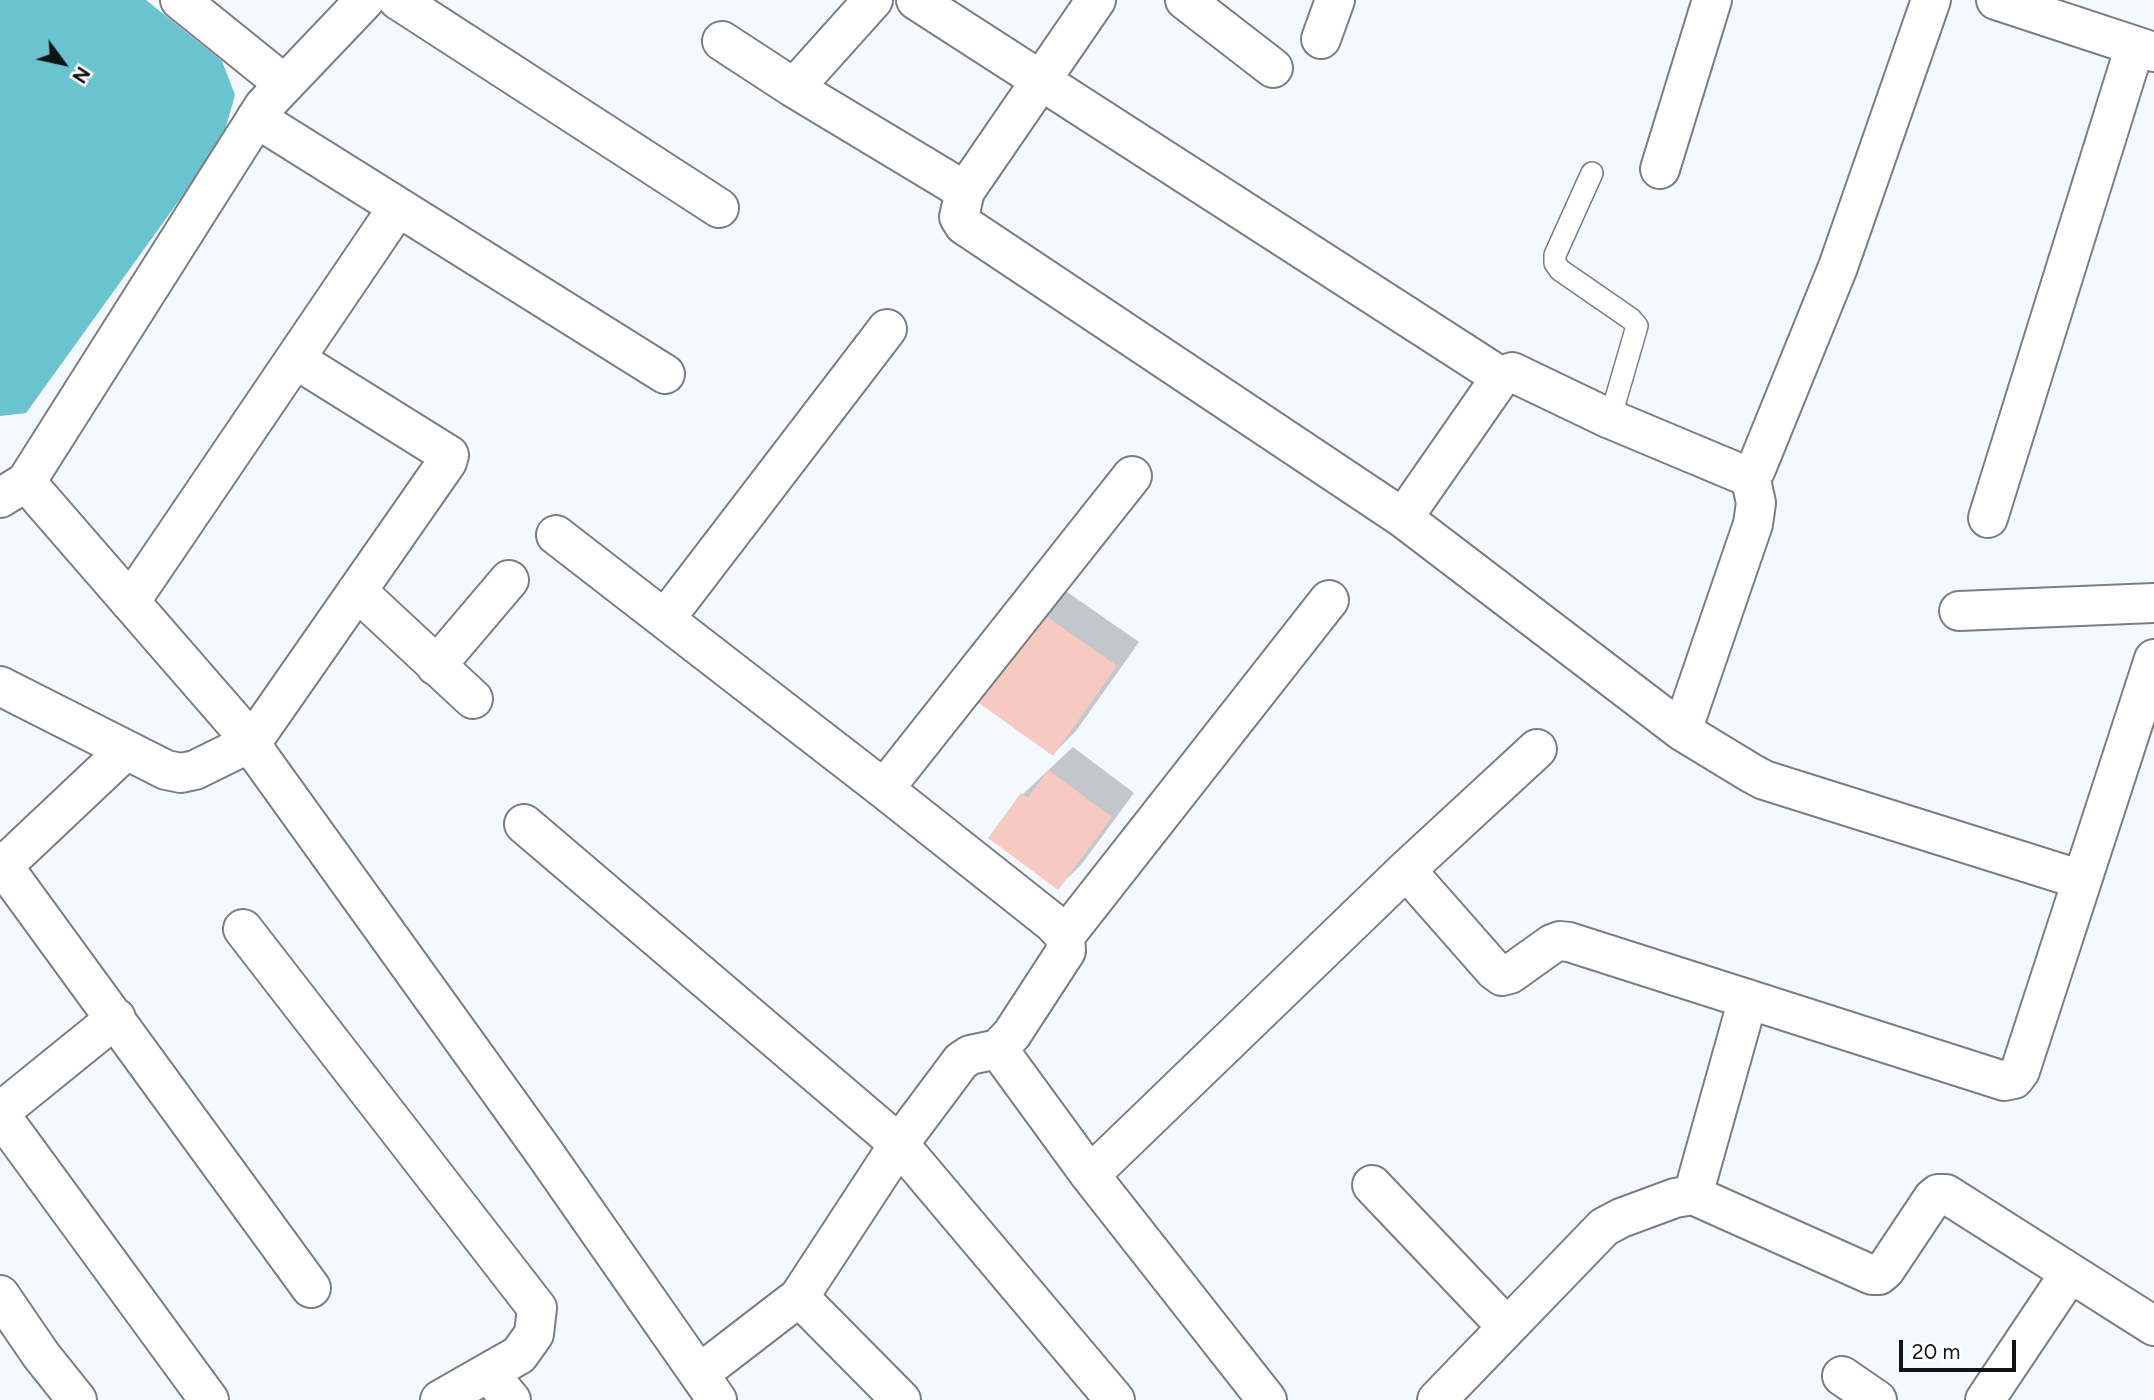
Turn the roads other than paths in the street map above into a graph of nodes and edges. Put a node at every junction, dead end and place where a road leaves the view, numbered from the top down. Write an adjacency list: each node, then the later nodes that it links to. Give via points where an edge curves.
1 (180, 0): 17 (street)
2 (365, 0): 17 (street)
3 (398, 0): 24 (street)
4 (873, 0): 18 (street)
5 (916, 0): 16 (street)
6 (1096, 0): 16 (street)
7 (1185, 0): 15 (street)
8 (1335, 0): 12 (street)
9 (1712, 0): 20 (street)
10 (1931, 0): 30 (street, via 1834,279)
11 (1996, 0): 14 (street)
12 (1321, 39)
13 (722, 41): 18 (street)
14 (2145, 49): 34 (street)
15 (1273, 68)
16 (1041, 82): 22 (street); 28 (street)
17 (283, 83): 19 (street)
18 (794, 88): 22 (street)
19 (256, 118): 23 (street); 32 (street)
20 (1660, 169)
21 (1592, 173): 29 (lane, via 1555,262 1637,326)
22 (965, 191): 33 (street, via 959,217 964,225)
23 (398, 208): 26 (street); 27 (street)
24 (719, 208)
25 (887, 329): 42 (street)
26 (295, 359): 37 (street, via 449,455); 39 (street)
27 (664, 374)
28 (1501, 377): 29 (street, via 1520,374); 33 (street)
29 (1610, 419): 30 (street)
30 (1750, 475): 47 (street, via 1756,503 1753,524)
31 (1132, 476): 51 (street)
32 (13, 490): 39 (street)
33 (1403, 518): 47 (street)
34 (1988, 518)
35 (556, 535): 42 (street)
36 (509, 580): 44 (street)
37 (357, 591): 44 (street); 48 (street)
38 (1329, 600): 57 (street)
39 (130, 602): 48 (street)
40 (2154, 603): 41 (street)
41 (1959, 611)
42 (665, 619): 51 (street)
43 (2154, 659): 55 (street)
44 (436, 666): 46 (street)
45 (0, 686): 50 (street)
46 (473, 699)
47 (1682, 732): 55 (street, via 1763,780)
48 (252, 742): 50 (street, via 181,773); 73 (street)
49 (1537, 749): 54 (street)
50 (126, 750): 53 (street)
51 (884, 789): 57 (street)
52 (524, 824): 61 (street)
53 (2, 867): 59 (street)
54 (1406, 870): 58 (street, via 1503,976 1560,941); 62 (street)
55 (2082, 880): 58 (street, via 2014,1079 2004,1081)
56 (243, 929): 72 (street, via 537,1308 534,1334)
57 (1065, 936): 60 (street, via 1066,951)
58 (1748, 999): 64 (street)
59 (116, 1018): 66 (street); 75 (street, via 1,1114)
60 (998, 1049): 61 (street, via 961,1061); 62 (street)
61 (899, 1144): 68 (street); 78 (street)
62 (1090, 1175): 79 (street)
63 (1372, 1185): 70 (street)
64 (1693, 1195): 65 (street, via 1879,1275 1933,1198 1946,1194); 70 (street, via 1604,1227)
65 (2070, 1273): 69 (street); 82 (street)
66 (311, 1289)
67 (0, 1295): 74 (street)
68 (799, 1297): 73 (street); 77 (street)
69 (2154, 1326)
70 (1507, 1327): 80 (street)
71 (1842, 1376): 81 (street)
72 (503, 1384): 76 (street)
73 (708, 1387)
74 (77, 1400)
75 (209, 1400)
76 (440, 1400)
77 (901, 1400)
78 (1115, 1400)
79 (1267, 1400)
80 (1437, 1400)
81 (1877, 1400)
82 (1984, 1400)

